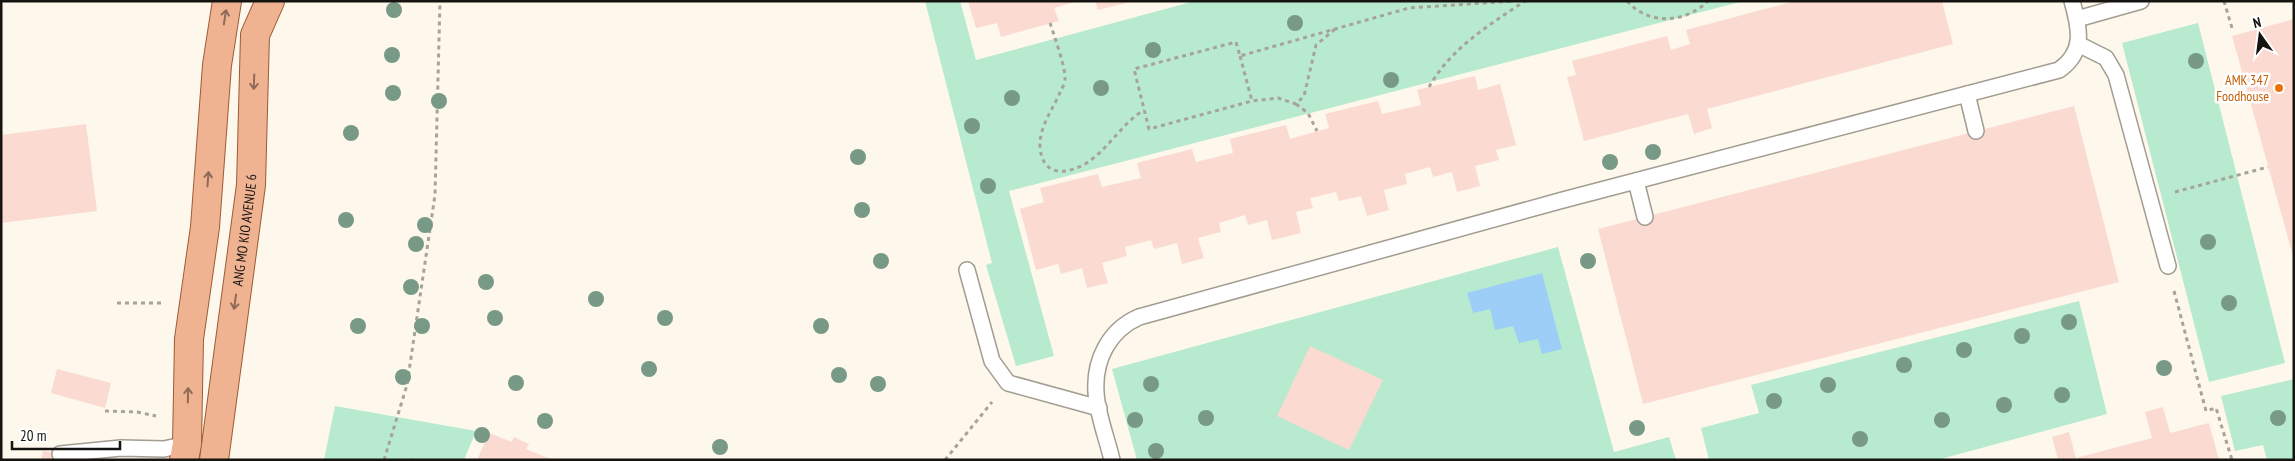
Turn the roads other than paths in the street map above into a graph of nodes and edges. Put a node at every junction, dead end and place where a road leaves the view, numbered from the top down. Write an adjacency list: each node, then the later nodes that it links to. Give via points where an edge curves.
1 (227, 1): 14 (main road, one-way to 1, via 189,339 204,228 217,65)
2 (270, 1): 16 (main road, ANG MO KIO AVENUE 6, one-way to 16, via 255,35 251,184)
3 (2072, 1): 5 (lane)
4 (2141, 1): 5 (lane)
5 (2077, 19): 6 (lane)
6 (2078, 44): 7 (lane, via 2072,62 2059,70); 11 (lane, via 2106,58 2116,75)
7 (1967, 94): 8 (lane); 9 (lane)
8 (1976, 131)
9 (1636, 181): 10 (lane); 13 (lane, via 1126,322 1116,330 1104,350 1096,379)
10 (1645, 217)
11 (2168, 266)
12 (967, 270): 13 (lane, via 992,361 1008,382)
13 (1099, 408): 17 (lane)
14 (185, 452): 15 (lane, via 121,448)
15 (60, 454)
16 (214, 460)
17 (1112, 460)

